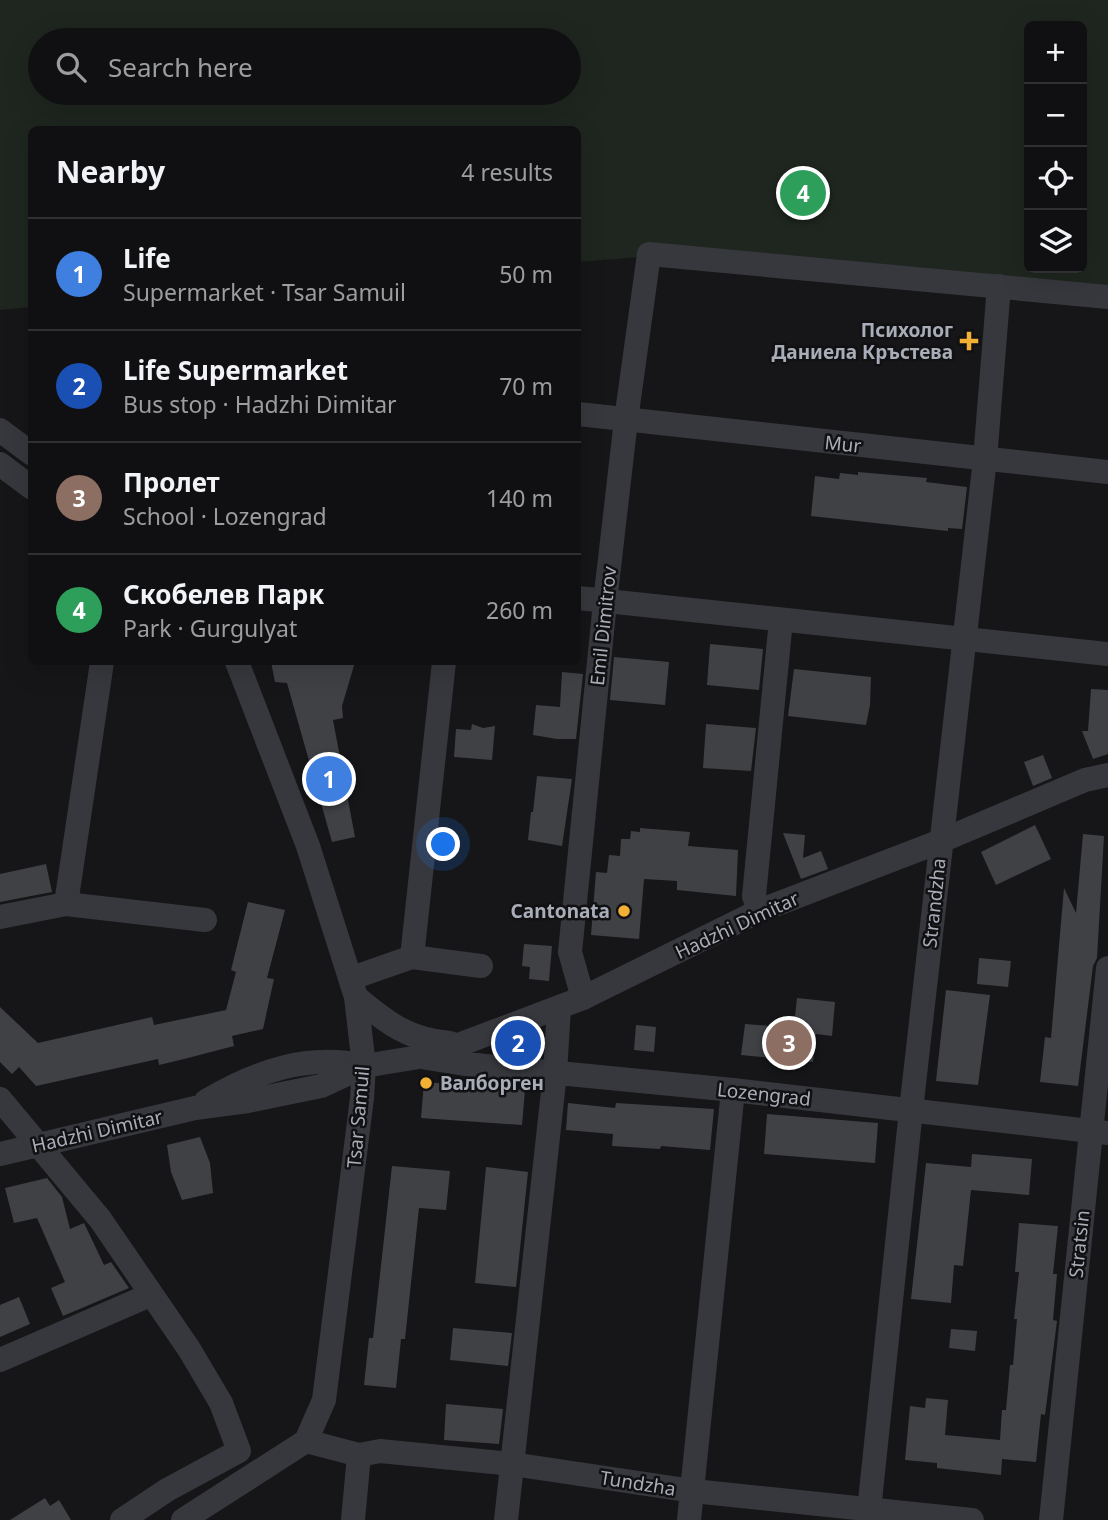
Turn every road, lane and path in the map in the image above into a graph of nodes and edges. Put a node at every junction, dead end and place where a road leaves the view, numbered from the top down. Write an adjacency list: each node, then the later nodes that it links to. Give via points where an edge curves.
1 (999, 286): 2 (street); 4 (street, Emil Dimitrov, via 649,254); 7 (street, Strandzha)
2 (1108, 297)
3 (581, 414): 4 (street, Mur)
4 (626, 420): 7 (street, Mur); 12 (street, Emil Dimitrov)
5 (0, 430): 6 (street)
6 (28, 451)
7 (985, 459): 9 (street, Mur); 14 (street, Strandzha)
8 (0, 464): 10 (street)
9 (1108, 472)
10 (28, 485)
11 (581, 598): 12 (street)
12 (605, 602): 13 (street); 29 (street, Emil Dimitrov, via 570,953)
13 (781, 620): 14 (street); 22 (street, via 754,896)
14 (963, 639): 15 (street); 20 (street, Strandzha)
15 (1108, 653)
16 (102, 665): 21 (street)
17 (238, 665): 28 (street, Tsar Samuil, via 308,846)
18 (444, 665): 25 (street)
19 (1108, 775): 20 (street, Hadzhi Dimitar, via 1085,780)
20 (941, 841): 22 (street, Hadzhi Dimitar); 37 (street, Strandzha)
21 (66, 904): 23 (street); 24 (street)
22 (759, 911): 29 (street, Hadzhi Dimitar)
23 (0, 917)
24 (205, 920)
25 (412, 957): 26 (street); 28 (street)
26 (481, 967)
27 (1108, 968): 38 (street, Stratsin)
28 (354, 987): 31 (street, via 388,1022 418,1038); 33 (street, Tsar Samuil)
29 (583, 998): 30 (street, Hadzhi Dimitar)
30 (559, 1008): 31 (street, Hadzhi Dimitar); 34 (street)
31 (461, 1044): 32 (street, Hadzhi Dimitar)
32 (419, 1057): 33 (street, Hadzhi Dimitar); 34 (street, Lozengrad)
33 (364, 1066): 39 (street, Hadzhi Dimitar, via 321,1086 195,1108); 43 (street, Tsar Samuil, via 324,1400)
34 (555, 1073): 35 (street, Lozengrad); 45 (street)
35 (733, 1090): 37 (street, Lozengrad); 46 (street)
36 (0, 1099): 39 (street)
37 (911, 1110): 38 (street, Lozengrad); 47 (street, Strandzha)
38 (1099, 1132): 54 (street, Stratsin)
39 (40, 1144): 40 (street, Hadzhi Dimitar); 41 (street, via 100,1219)
40 (0, 1154)
41 (150, 1294): 42 (street); 48 (street, via 221,1403 239,1451)
42 (0, 1360)
43 (306, 1441): 44 (street, Tundzha); 49 (street)
44 (359, 1455): 45 (street, Tundzha, via 380,1451); 50 (street)
45 (512, 1464): 46 (street, Tundzha); 51 (street)
46 (693, 1491): 47 (street, Tundzha); 52 (street)
47 (868, 1515): 53 (street, Tundzha)
48 (122, 1520)
49 (183, 1520)
50 (353, 1520)
51 (506, 1520)
52 (689, 1520)
53 (972, 1520)
54 (1051, 1520)

